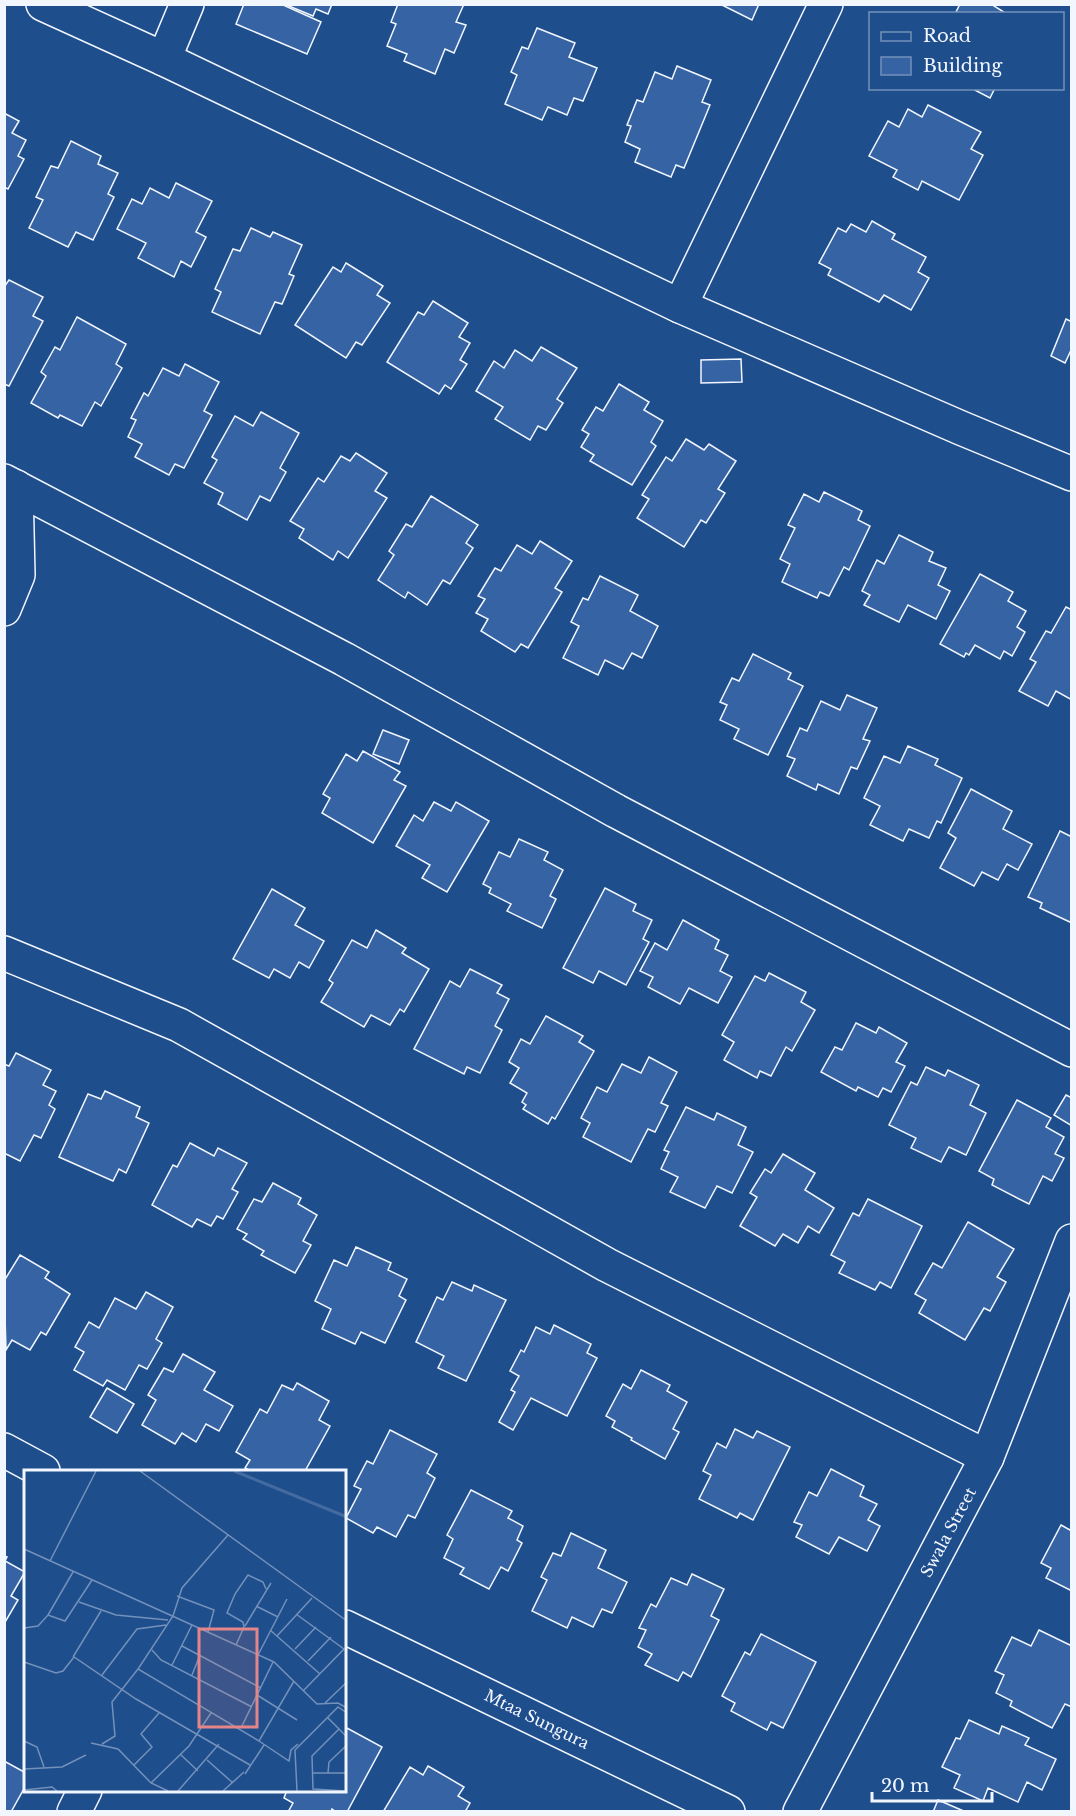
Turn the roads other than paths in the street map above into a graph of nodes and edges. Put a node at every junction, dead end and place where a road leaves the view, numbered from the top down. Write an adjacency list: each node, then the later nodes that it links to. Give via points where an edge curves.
1 (43, 4): 4 (street)
2 (187, 4): 4 (street)
3 (826, 4): 5 (street)
4 (164, 59): 5 (street)
5 (680, 306): 6 (street)
6 (1071, 474)
7 (10, 484): 8 (street, via 18,575); 10 (street, via 344,659 616,811)
8 (4, 609)
9 (4, 953): 13 (street, via 179,1026 607,1265)
10 (1071, 1050)
11 (1071, 1241): 13 (street, Swala Street)
12 (4, 1450): 14 (street)
13 (987, 1457): 19 (street, Swala Street)
14 (40, 1470)
15 (346, 1627): 18 (street, Mtaa Sungura)
16 (84, 1792): 17 (street)
17 (74, 1812)
18 (728, 1812)
19 (800, 1812)

